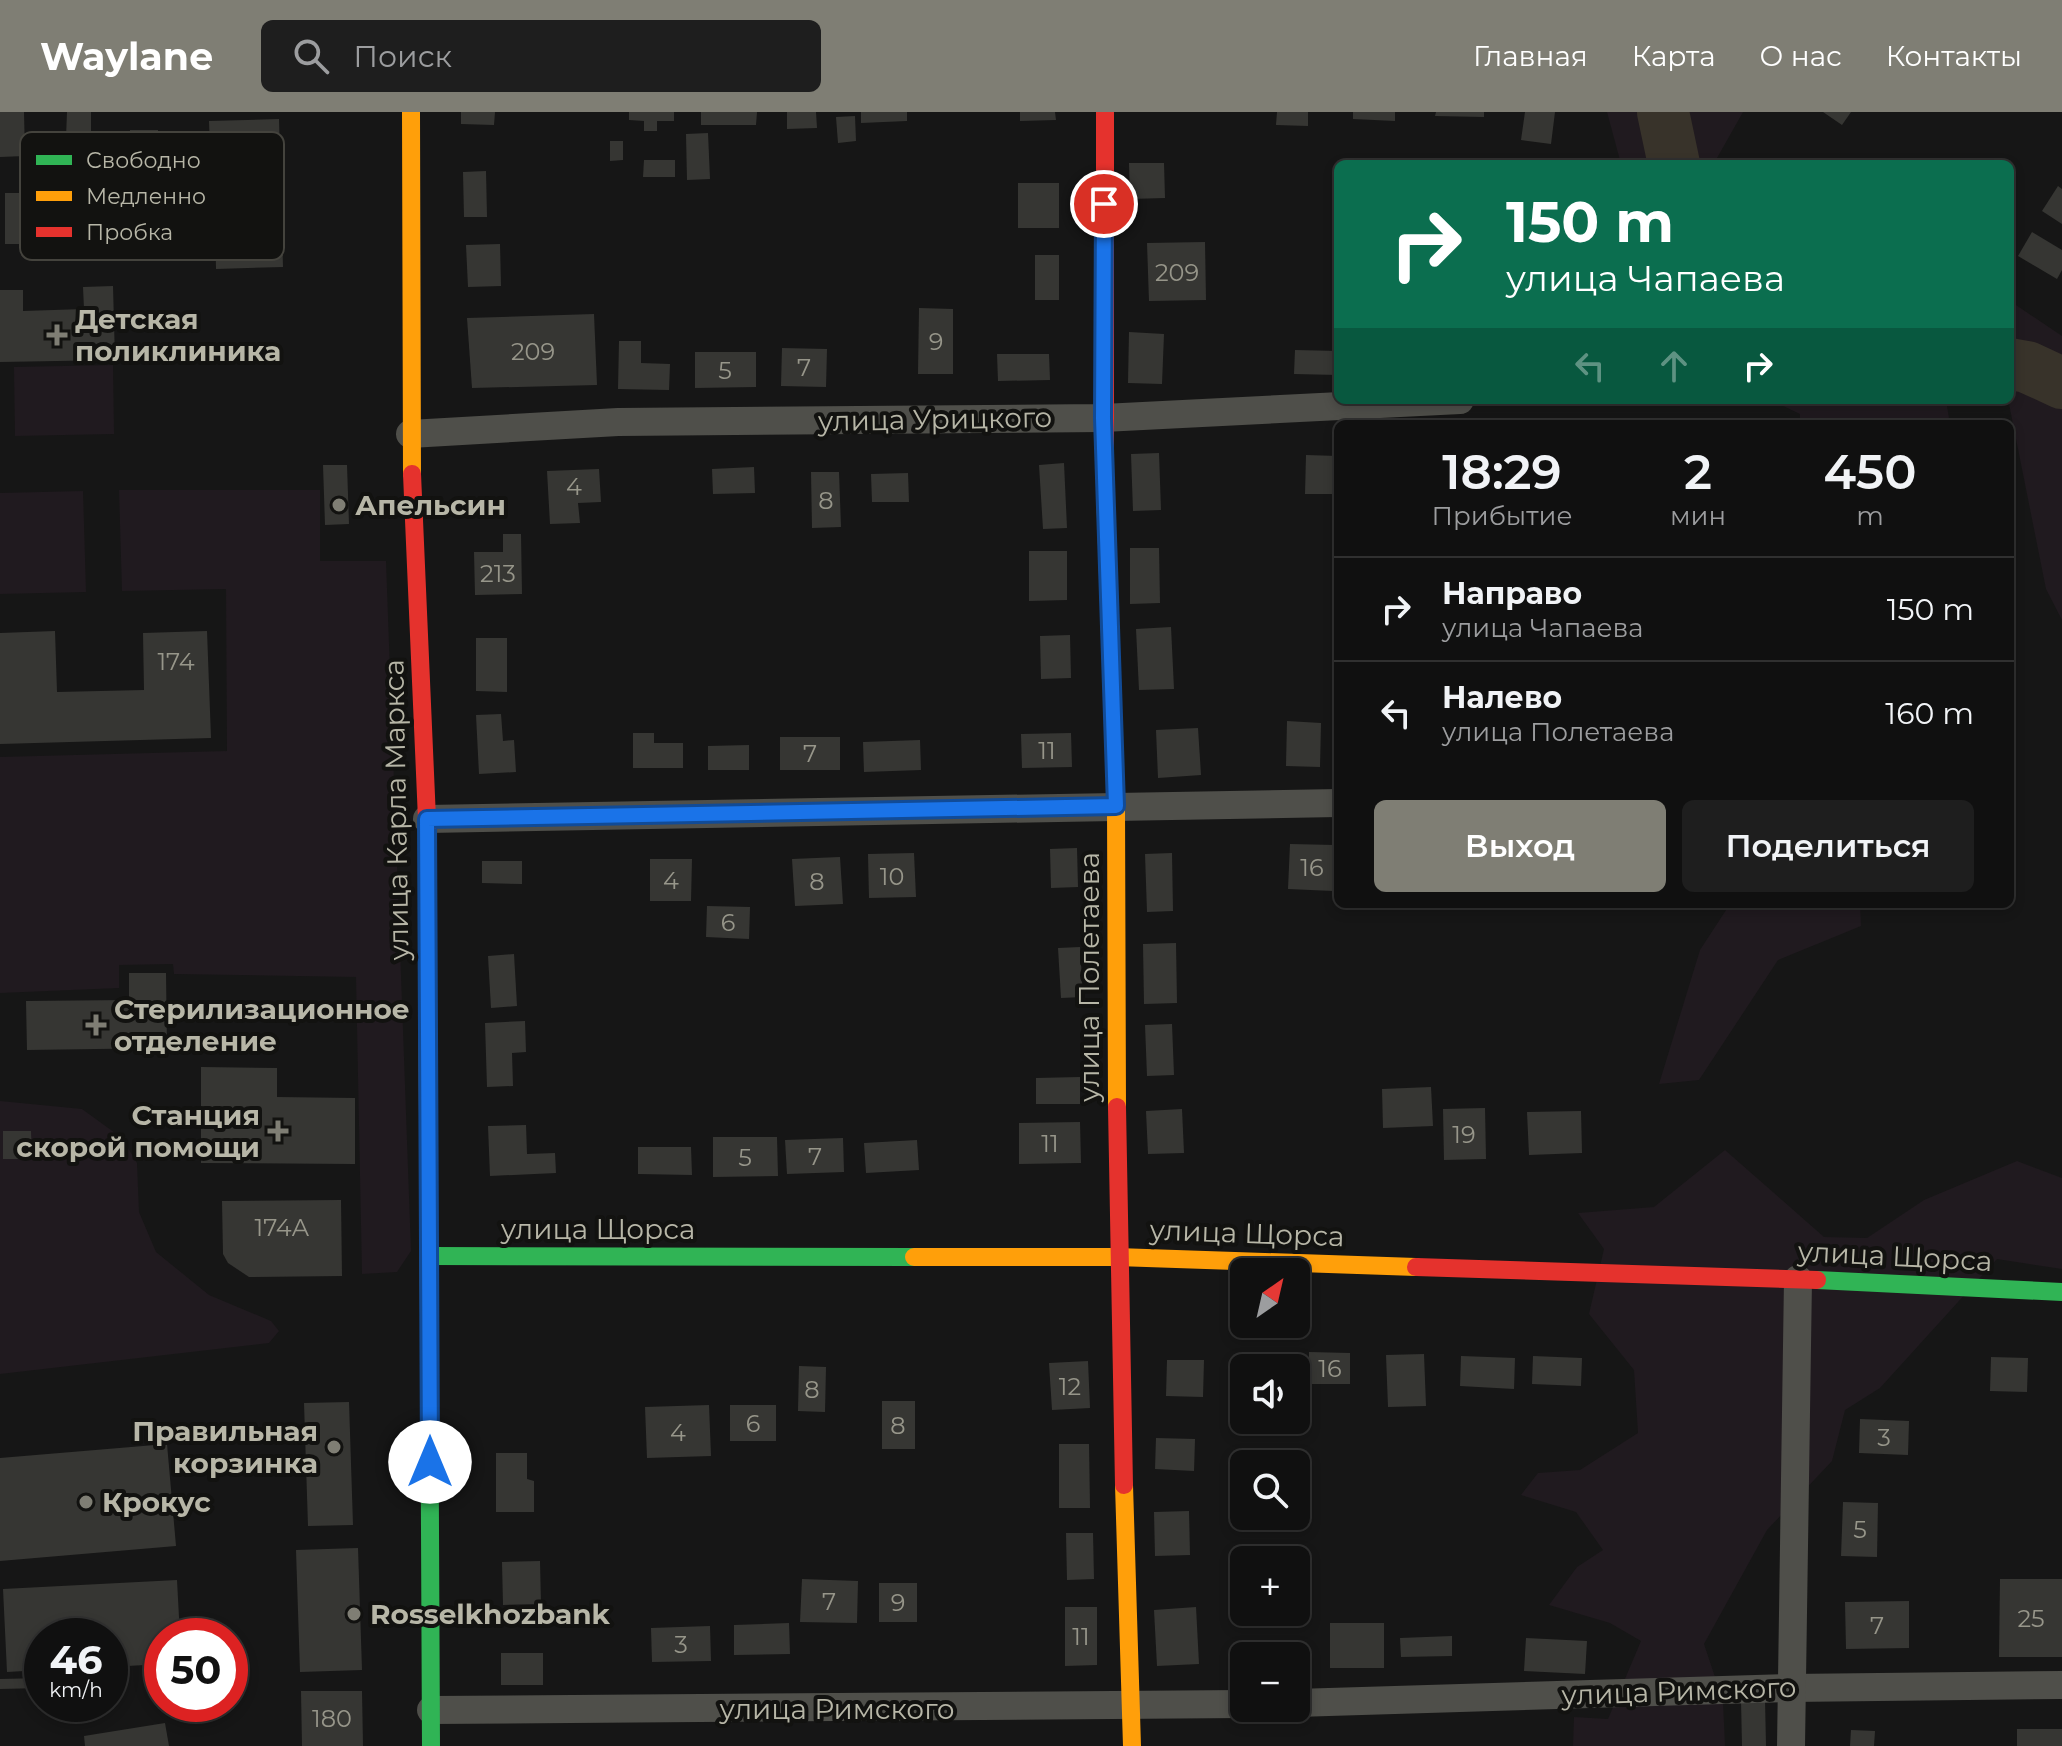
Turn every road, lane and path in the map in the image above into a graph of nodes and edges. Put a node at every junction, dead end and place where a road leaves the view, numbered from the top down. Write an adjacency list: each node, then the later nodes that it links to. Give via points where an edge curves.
1 (411, 112): 5 (street, улица Карла Маркса)
2 (1105, 112): 4 (street, улица Полетаева)
3 (1381, 404): 4 (street, улица Урицкого)
4 (1103, 418): 5 (street, улица Урицкого, via 618,422); 7 (street, улица Полетаева)
5 (410, 434): 8 (street, улица Карла Маркса)
6 (1334, 803): 7 (street)
7 (1116, 806): 8 (street); 10 (street, улица Полетаева)
8 (427, 819): 9 (street, улица Карла Маркса)
9 (430, 1256): 10 (street, улица Щорса); 18 (street, улица Карла Маркса)
10 (1117, 1257): 11 (street, улица Щорса); 17 (street, улица Полетаева)
11 (1798, 1279): 12 (street, улица Щорса); 14 (street)
12 (2062, 1292)
13 (2062, 1685): 14 (street, улица Римского)
14 (1790, 1688): 15 (street, улица Римского); 21 (street)
15 (1310, 1703)
16 (1230, 1704): 17 (street, улица Римского)
17 (1131, 1708): 18 (street, улица Римского); 20 (street, улица Полетаева)
18 (431, 1710): 19 (street, улица Карла Маркса)
19 (431, 1746)
20 (1132, 1746)
21 (1791, 1746)

